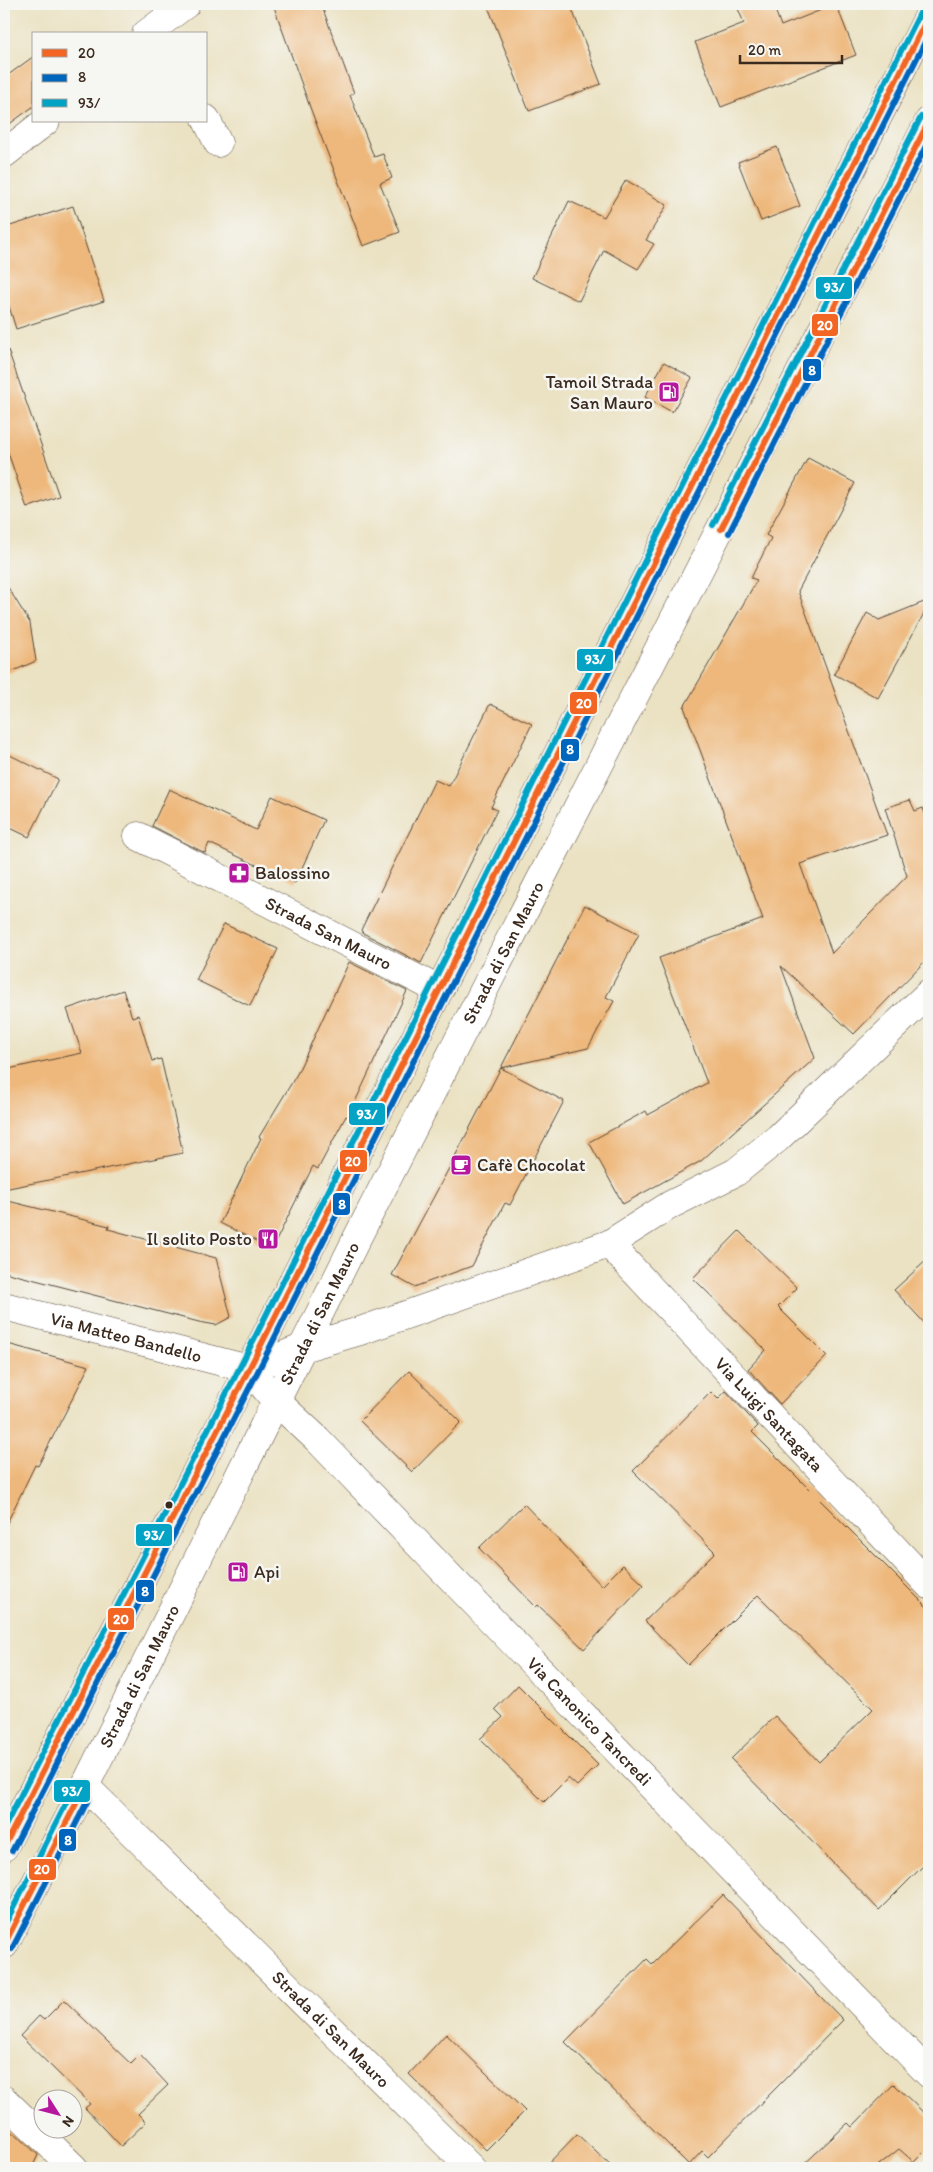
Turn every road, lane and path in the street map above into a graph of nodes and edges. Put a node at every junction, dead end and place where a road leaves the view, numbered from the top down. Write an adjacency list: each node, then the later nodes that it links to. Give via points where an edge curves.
1 (186, 4): 3 (main road)
2 (929, 15): 10 (main road)
3 (157, 30)
4 (45, 122): 8 (main road)
5 (208, 122): 7 (main road)
6 (929, 122): 14 (main road, Strada di San Mauro)
7 (218, 143)
8 (4, 154)
9 (138, 836): 10 (main road, Strada San Mauro)
10 (439, 990): 15 (main road)
11 (929, 994): 12 (main road, via 778,1138 736,1172 670,1206)
12 (609, 1244): 14 (main road, via 360,1331); 17 (main road, Via Luigi Santagata)
13 (4, 1306): 15 (main road, Via Matteo Bandello)
14 (302, 1348): 15 (main road); 16 (main road, Strada di San Mauro)
15 (249, 1369): 16 (main road, Via Canonico Tancredi); 19 (main road)
16 (276, 1401): 18 (main road, Strada di San Mauro); 21 (main road, Via Canonico Tancredi, via 317,1439)
17 (929, 1585)
18 (85, 1786): 20 (main road, Strada di San Mauro); 24 (main road, Strada di San Mauro)
19 (4, 1847)
20 (4, 1945)
21 (929, 2074)
22 (4, 2100): 23 (main road)
23 (74, 2168)
24 (471, 2168)

